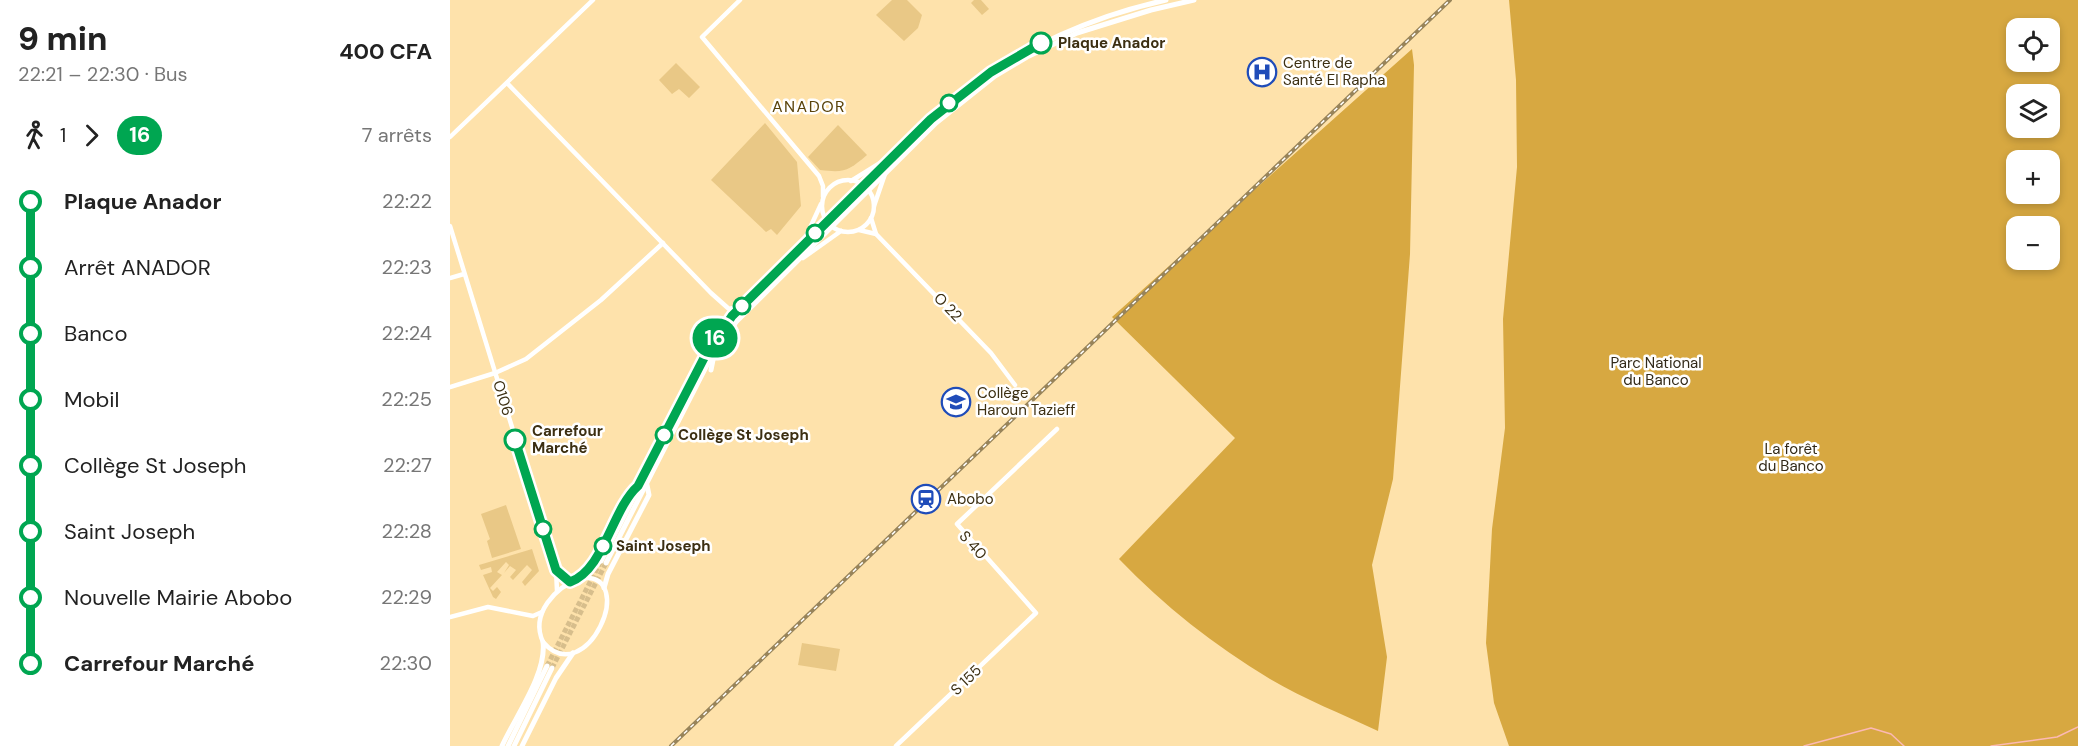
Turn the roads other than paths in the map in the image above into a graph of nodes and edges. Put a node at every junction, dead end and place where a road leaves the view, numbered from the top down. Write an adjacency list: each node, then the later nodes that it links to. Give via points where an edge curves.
1 (593, 0): 5 (street)
2 (740, 0): 10 (street, via 702,37)
3 (1166, 0): 7 (main road, via 1075,27 1010,60 961,93)
4 (1194, 0): 9 (main road, via 1113,21 1027,57 972,93)
5 (507, 83): 6 (street); 22 (street)
6 (450, 137)
7 (893, 155): 8 (main road); 13 (main road)
8 (880, 164): 11 (street)
9 (886, 173): 13 (main road); 15 (street)
10 (819, 176): 12 (street); 14 (street)
11 (851, 181): 12 (street); 13 (street)
12 (837, 183): 14 (street)
13 (865, 188): 15 (street); 17 (main road)
14 (823, 199): 17 (street); 23 (street)
15 (873, 208): 16 (street)
16 (871, 218): 19 (street); 21 (street)
17 (829, 223): 20 (street); 23 (main road); 24 (main road)
18 (450, 226): 25 (street, O106)
19 (858, 230): 20 (street); 21 (street)
20 (841, 231): 24 (street)
21 (876, 234): 31 (street, O 22, via 991,353)
22 (663, 243): 27 (street, via 729,309); 30 (street, via 545,345 521,362)
23 (800, 248): 27 (main road)
24 (796, 262): 28 (main road, via 736,322)
25 (464, 274): 26 (street); 30 (street, O106)
26 (450, 278)
27 (742, 306): 35 (main road, via 704,358)
28 (716, 350): 29 (main road); 34 (main road)
29 (711, 370)
30 (495, 373): 32 (street); 36 (street, O106)
31 (1015, 385)
32 (450, 387)
33 (1057, 429): 42 (street, S 40, via 957,524)
34 (647, 485): 35 (main road, via 604,562); 39 (main road, via 648,495)
35 (638, 486): 37 (main road)
36 (556, 570): 38 (street); 40 (street, O106)
37 (581, 578): 38 (street); 39 (street)
38 (570, 582): 40 (street)
39 (604, 588): 47 (street, via 604,620 591,639)
40 (557, 591): 41 (street)
41 (542, 612): 43 (street); 45 (street)
42 (1036, 614): 52 (street, S 155)
43 (524, 615): 44 (street, via 496,607); 45 (street)
44 (450, 617)
45 (539, 627): 46 (street)
46 (543, 642): 47 (street, via 557,653); 48 (main road, via 537,676)
47 (573, 653): 51 (main road)
48 (502, 746)
49 (508, 746): 50 (main road, via 550,667)
50 (514, 746)
51 (522, 746)
52 (896, 746)

